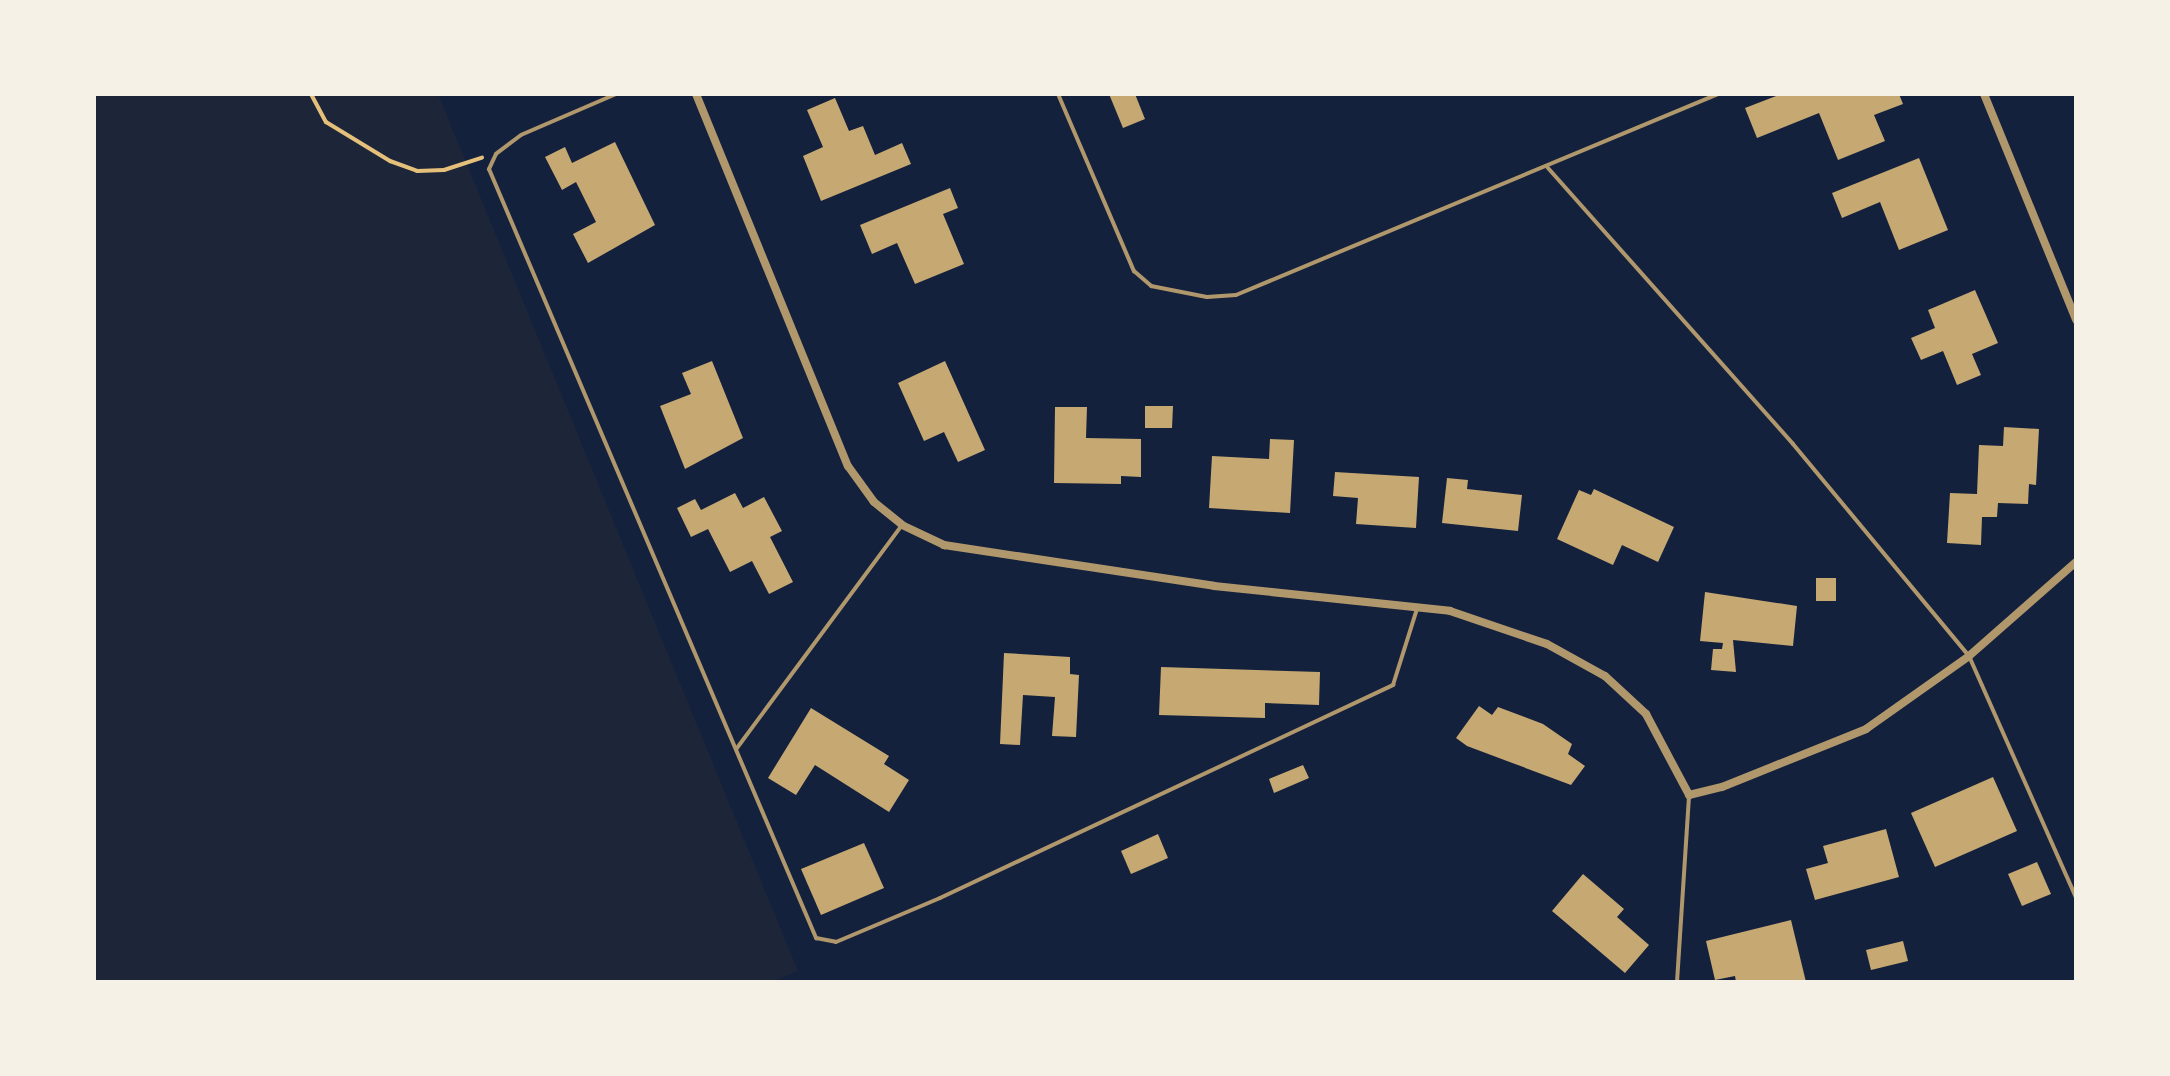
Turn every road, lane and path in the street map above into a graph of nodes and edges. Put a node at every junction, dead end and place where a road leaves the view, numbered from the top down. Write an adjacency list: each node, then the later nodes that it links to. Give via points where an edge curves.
1 (311, 94): 7 (path, via 338,132 417,171 444,170)
2 (616, 94): 7 (lane, via 521,135)
3 (696, 94): 10 (street, via 848,466 874,502)
4 (1058, 94): 8 (lane, via 1134,271 1151,286 1179,294 1236,295)
5 (1718, 94): 8 (lane)
6 (1984, 94): 9 (street)
7 (496, 154): 14 (lane, via 489,169)
8 (1548, 168): 13 (lane, via 1793,444)
9 (2076, 320)
10 (902, 525): 12 (street, via 944,545 990,555); 14 (lane)
11 (2076, 562): 13 (street)
12 (1417, 609): 14 (lane, via 1393,685 836,942 816,938); 15 (street, via 1450,611 1582,659 1646,714)
13 (1969, 656): 15 (street, via 1866,729 1722,787); 17 (lane)
14 (737, 748)
15 (1689, 795): 19 (lane)
16 (2076, 872): 17 (lane)
17 (2069, 876): 18 (lane)
18 (2076, 897)
19 (1677, 982)

